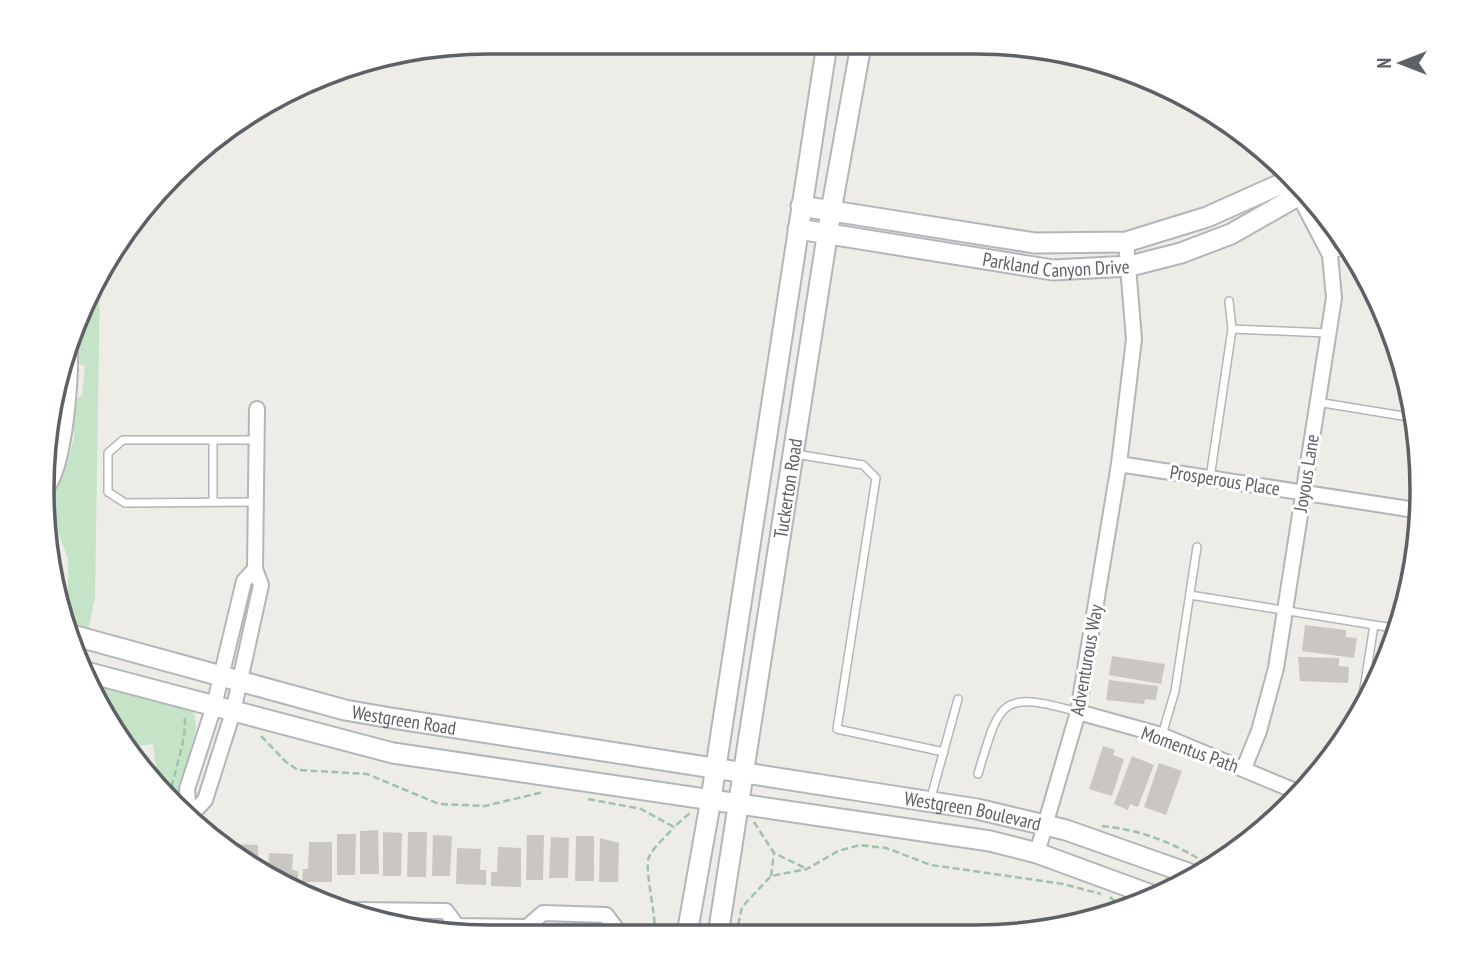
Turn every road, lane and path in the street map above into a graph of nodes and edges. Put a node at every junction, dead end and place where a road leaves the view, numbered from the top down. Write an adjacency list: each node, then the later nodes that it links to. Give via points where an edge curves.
1 (825, 54): 5 (street, Tuckerton Road)
2 (859, 54): 7 (street, Tuckerton Road)
3 (1290, 190): 10 (street, Parkland Canyon Drive)
4 (1291, 192): 13 (street, Parkland Canyon Drive, via 1231,234)
5 (802, 206): 7 (street, Parkland Canyon Drive); 8 (street, Tuckerton Road)
6 (1306, 208): 12 (street, Joyous Lane)
7 (831, 211): 9 (street, Tuckerton Road); 10 (street, Parkland Canyon Drive, via 1035,243)
8 (798, 229): 9 (street, Parkland Canyon Drive); 48 (street, Tuckerton Road)
9 (828, 234): 13 (street, Parkland Canyon Drive, via 1053,271); 23 (street, Tuckerton Road)
10 (1125, 242): 13 (street, Adventurous Way)
11 (1339, 253): 12 (lane)
12 (1330, 255): 16 (street, Joyous Lane, via 1334,298)
13 (1130, 266): 24 (street, Adventurous Way, via 1134,339)
14 (1229, 302): 15 (lane)
15 (1232, 329): 16 (lane); 26 (lane)
16 (1327, 333): 18 (street, Joyous Lane)
17 (70, 374): 25 (street)
18 (1317, 402): 20 (lane); 27 (street, Joyous Lane)
19 (257, 409): 22 (street)
20 (1403, 414)
21 (214, 440): 22 (lane); 28 (lane); 28 (lane, via 123,440 108,453 108,492 115,499 125,503)
22 (257, 440): 29 (street)
23 (794, 454): 46 (lane, via 863,465 876,478 837,729); 49 (street, Tuckerton Road)
24 (1119, 464): 26 (street, Prosperous Place); 43 (street, Adventurous Way)
25 (54, 476)
26 (1210, 478): 27 (street, Prosperous Place)
27 (1303, 493): 30 (street, Prosperous Place); 33 (street, Joyous Lane)
28 (213, 502): 29 (lane)
29 (256, 502): 38 (street, via 255,569 261,585)
30 (1409, 509)
31 (1197, 547): 32 (lane)
32 (1190, 595): 33 (lane); 45 (lane, via 1175,691)
33 (1285, 610): 34 (lane); 47 (street, Joyous Lane, via 1269,699)
34 (1374, 625): 35 (lane); 39 (lane)
35 (1388, 627)
36 (80, 637): 38 (street, Westgreen Road)
37 (96, 675): 41 (street, Westgreen Road)
38 (231, 679): 41 (street); 48 (street, Westgreen Road, via 371,715)
39 (1365, 682)
40 (958, 699): 46 (lane)
41 (224, 709): 55 (street, Westgreen Road, via 393,753); 57 (street, via 187,789)
42 (183, 710): 51 (path, via 187,724)
43 (1078, 712): 45 (street, Momentus Path); 50 (lane, via 1036,700 1015,700 1002,707); 61 (street, Adventurous Way)
44 (253, 731): 53 (path, via 299,770 367,774 439,804 485,806)
45 (1161, 735): 47 (street, Momentus Path)
46 (944, 752): 56 (lane)
47 (1244, 768): 52 (street, Momentus Path)
48 (715, 771): 49 (street, Westgreen Road); 55 (street, Tuckerton Road)
49 (744, 774): 56 (street, Westgreen Boulevard); 58 (street, Tuckerton Road)
50 (978, 774)
51 (172, 786)
52 (1290, 789)
53 (548, 792)
54 (581, 796): 62 (path, via 641,809)
55 (711, 799): 58 (street, Westgreen Road); 75 (street, Tuckerton Road)
56 (930, 802): 61 (street, Westgreen Boulevard)
57 (188, 803)
58 (739, 804): 64 (street, Westgreen Boulevard, via 990,841); 76 (street, Tuckerton Road)
59 (691, 812): 62 (path)
60 (754, 822): 63 (path)
61 (1045, 825): 64 (street, Adventurous Way); 66 (street, Westgreen Boulevard)
62 (674, 827): 74 (path, via 647,864)
63 (774, 852): 65 (path); 67 (path)
64 (1037, 853): 68 (street, Westgreen Boulevard)
65 (807, 869): 67 (path); 69 (path, via 838,851 860,845 886,848 931,865 1063,884)
66 (1182, 871)
67 (771, 876): 77 (path, via 742,907)
68 (1142, 892)
69 (1115, 901)
70 (378, 910): 71 (street, via 446,911)
71 (451, 923)
72 (534, 925): 73 (street, via 543,913 606,915)
73 (612, 925)
74 (655, 925)
75 (689, 925)
76 (720, 925)
77 (738, 925)

